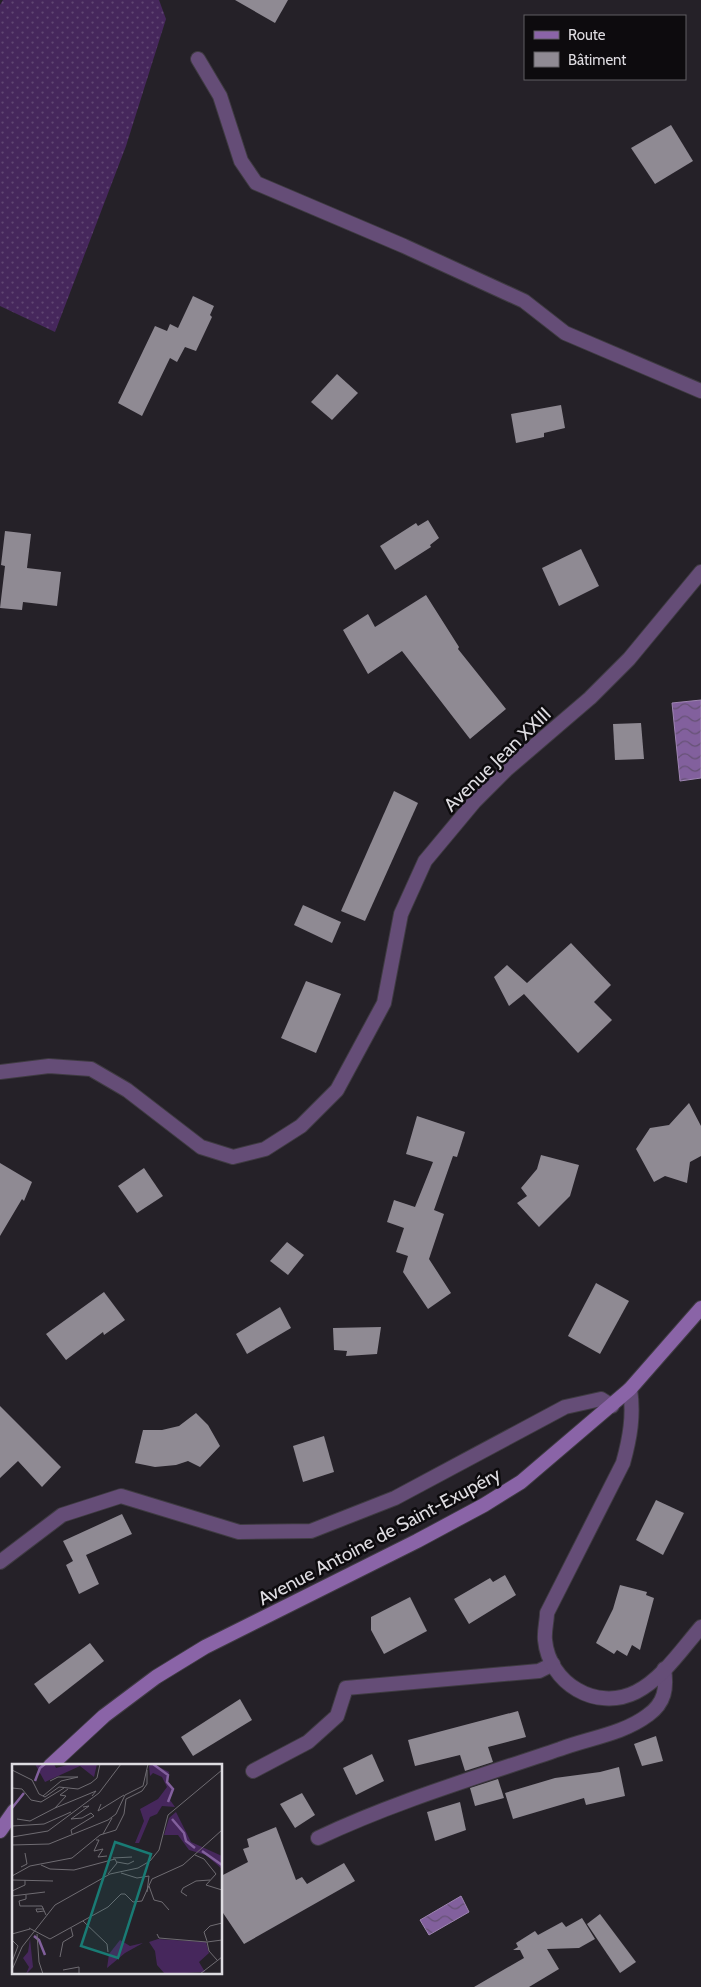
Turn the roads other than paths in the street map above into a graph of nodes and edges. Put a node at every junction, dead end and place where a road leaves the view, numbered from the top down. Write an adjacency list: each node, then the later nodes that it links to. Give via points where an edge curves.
1 (198, 59): 2 (street, via 220,96 242,161 256,183 524,301 565,334)
2 (701, 390)
3 (701, 572): 4 (street, Avenue Jean XXIII, via 630,659 474,801 425,861 401,914 384,1003 337,1090 301,1126 265,1149 233,1158 201,1147 127,1090 91,1069 49,1066)
4 (0, 1072)
5 (701, 1308): 6 (main road, Avenue Antoine de Saint-Exupéry)
6 (630, 1389): 7 (main road, Avenue Antoine de Saint-Exupéry); 10 (street, via 630,1441 623,1463 547,1613 545,1639)
7 (612, 1406): 8 (street, via 601,1399 565,1407 394,1498 311,1531 239,1532 120,1496 62,1515); 12 (main road, Avenue Antoine de Saint-Exupéry, via 521,1482 484,1505 205,1647 156,1677 104,1716)
8 (0, 1562)
9 (701, 1627): 11 (street)
10 (553, 1664): 11 (street, via 568,1684 585,1695 605,1698 622,1698 637,1691); 13 (street, via 538,1671 346,1688 337,1716 308,1742)
11 (664, 1669): 16 (street, via 664,1700 648,1715 620,1731 379,1810)
12 (52, 1764)
13 (253, 1771)
14 (12, 1814): 15 (main road)
15 (0, 1831)
16 (318, 1838)

